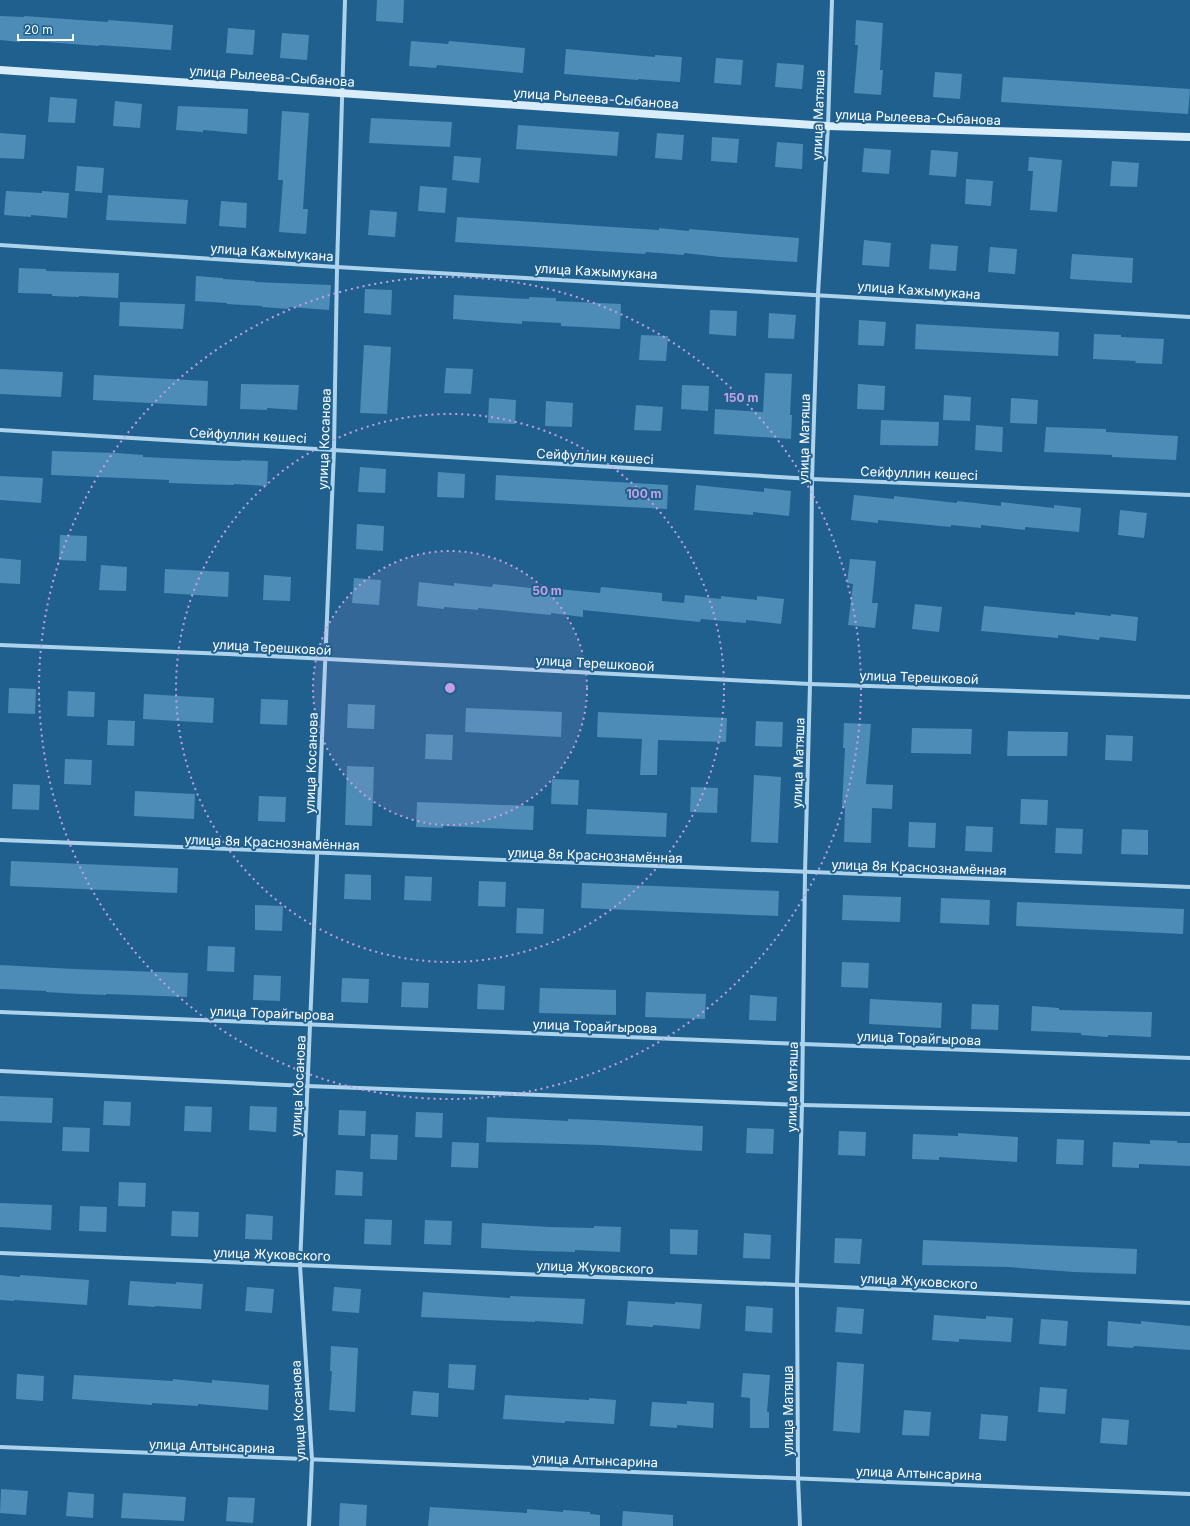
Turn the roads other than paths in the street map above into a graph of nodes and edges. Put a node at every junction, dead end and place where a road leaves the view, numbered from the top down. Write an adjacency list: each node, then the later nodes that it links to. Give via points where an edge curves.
1 (345, 0): 4 (street, улица Косанова)
2 (832, 0): 5 (street, улица Матяша)
3 (0, 70): 4 (street, улица Рылеева-Сыбанова)
4 (342, 92): 5 (street, улица Рылеева-Сыбанова); 8 (street, улица Косанова)
5 (828, 126): 6 (street, улица Рылеева-Сыбанова); 9 (street, улица Матяша)
6 (1190, 137)
7 (0, 245): 8 (street, улица Кажымукана)
8 (337, 267): 9 (street, улица Кажымукана); 12 (street, улица Косанова)
9 (818, 294): 10 (street, улица Кажымукана); 13 (street, улица Матяша)
10 (1190, 317)
11 (0, 430): 12 (street, Сейфуллин көшесі)
12 (334, 450): 13 (street, Сейфуллин көшесі); 16 (street, улица Косанова)
13 (812, 479): 14 (street, Сейфуллин көшесі); 17 (street, улица Матяша)
14 (1190, 494)
15 (0, 645): 16 (street, улица Терешковой)
16 (325, 660): 17 (street, улица Терешковой); 20 (street, улица Косанова)
17 (810, 684): 18 (street, улица Терешковой); 21 (street, улица Матяша)
18 (1190, 697)
19 (0, 840): 20 (street, улица 8я Краснознамённая)
20 (317, 854): 21 (street, улица 8я Краснознамённая); 24 (street, улица Косанова)
21 (805, 873): 22 (street, улица 8я Краснознамённая); 25 (street, улица Матяша)
22 (1190, 887)
23 (0, 1012): 24 (street, улица Торайгырова)
24 (311, 1025): 25 (street, улица Торайгырова); 28 (street, улица Косанова)
25 (802, 1044): 26 (street, улица Торайгырова); 29 (street, улица Матяша)
26 (1190, 1058)
27 (0, 1071): 28 (street)
28 (307, 1086): 29 (street); 32 (street, улица Косанова)
29 (802, 1105): 30 (street); 33 (street, улица Матяша)
30 (1190, 1114)
31 (0, 1253): 32 (street, улица Жуковского)
32 (300, 1265): 33 (street, улица Жуковского); 36 (street, улица Косанова)
33 (797, 1285): 34 (street, улица Жуковского); 37 (street, улица Матяша)
34 (1190, 1303)
35 (0, 1447): 36 (street, улица Алтынсарина)
36 (312, 1460): 37 (street, улица Алтынсарина); 39 (street, улица Косанова)
37 (798, 1478): 38 (street, улица Алтынсарина); 40 (street, улица Матяша)
38 (1190, 1494)
39 (309, 1526)
40 (800, 1526)

